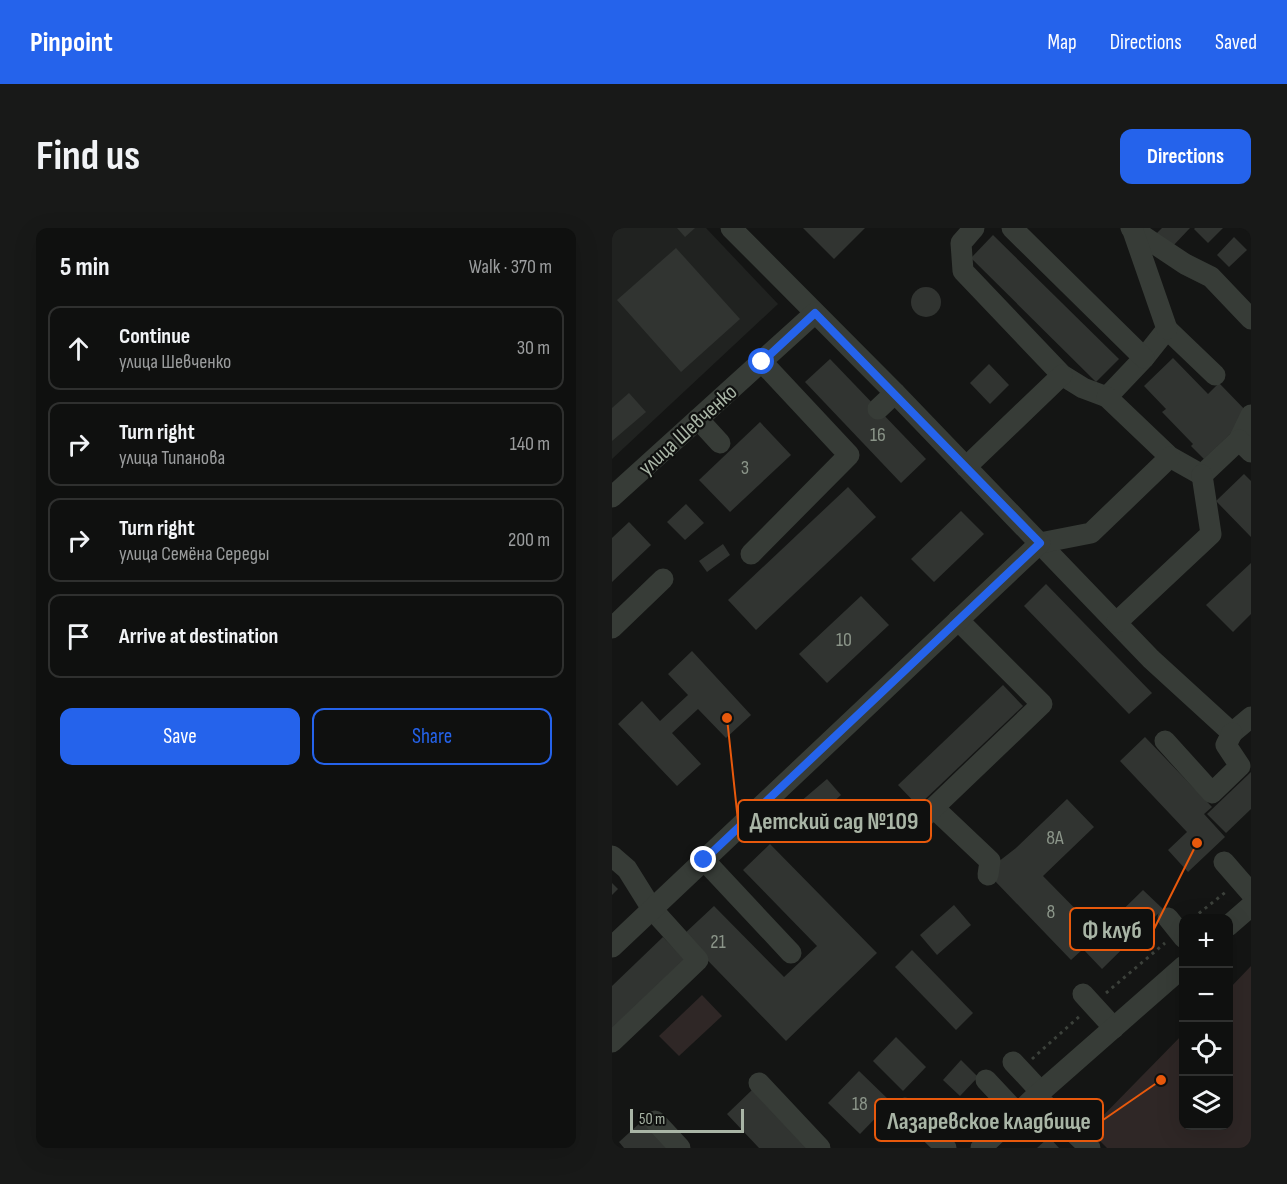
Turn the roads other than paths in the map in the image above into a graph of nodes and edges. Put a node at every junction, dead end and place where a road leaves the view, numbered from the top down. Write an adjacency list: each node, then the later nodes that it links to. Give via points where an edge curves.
1 (731, 228): 5 (street)
2 (974, 228): 10 (street, via 961,243 963,271)
3 (1012, 228): 8 (street)
4 (1132, 229): 6 (street, via 1211,278); 7 (street)
5 (815, 313): 9 (street, улица Шевченко); 12 (street)
6 (1251, 319)
7 (1167, 329): 8 (street); 11 (street)
8 (1144, 358): 13 (street)
9 (762, 362): 16 (street, улица Шевченко); 24 (street, via 849,455)
10 (1062, 375): 13 (street); 20 (street)
11 (1215, 375)
12 (895, 393): 14 (street); 20 (street)
13 (1107, 397): 19 (street)
14 (878, 409)
15 (1251, 415): 18 (street)
16 (698, 420): 17 (street); 22 (street, улица Шевченко)
17 (720, 443)
18 (1245, 446): 21 (street)
19 (1170, 457): 21 (street); 23 (street, via 1092,533)
20 (966, 467): 23 (street)
21 (1202, 475): 27 (street, via 1210,534)
22 (612, 497)
23 (1040, 543): 26 (street); 27 (street)
24 (751, 554)
25 (663, 579): 28 (street)
26 (958, 620): 33 (street); 35 (street, via 1042,704 929,812 990,861)
27 (1117, 622): 30 (street, via 1146,663)
28 (612, 628)
29 (1251, 717): 30 (street)
30 (1232, 734): 31 (street, via 1226,746 1240,766 1212,793)
31 (1165, 741)
32 (612, 856): 38 (street, via 627,869)
33 (704, 860): 38 (street); 41 (street)
34 (1224, 862): 36 (street)
35 (988, 876)
36 (1246, 887)
37 (1251, 906): 39 (street)
38 (652, 909): 40 (street); 45 (street, via 698,960)
39 (1233, 922)
40 (612, 947)
41 (790, 953)
42 (1182, 968): 44 (street)
43 (1088, 999): 44 (street)
44 (1114, 1028): 49 (street)
45 (612, 1042)
46 (1017, 1065): 49 (street)
47 (759, 1083): 55 (street)
48 (991, 1085): 51 (street)
49 (1039, 1094): 51 (street); 57 (street)
50 (905, 1108): 53 (street)
51 (1018, 1114): 56 (street)
52 (655, 1121): 54 (street)
53 (943, 1145)
54 (680, 1148)
55 (820, 1148)
56 (981, 1148)
57 (1090, 1148)

